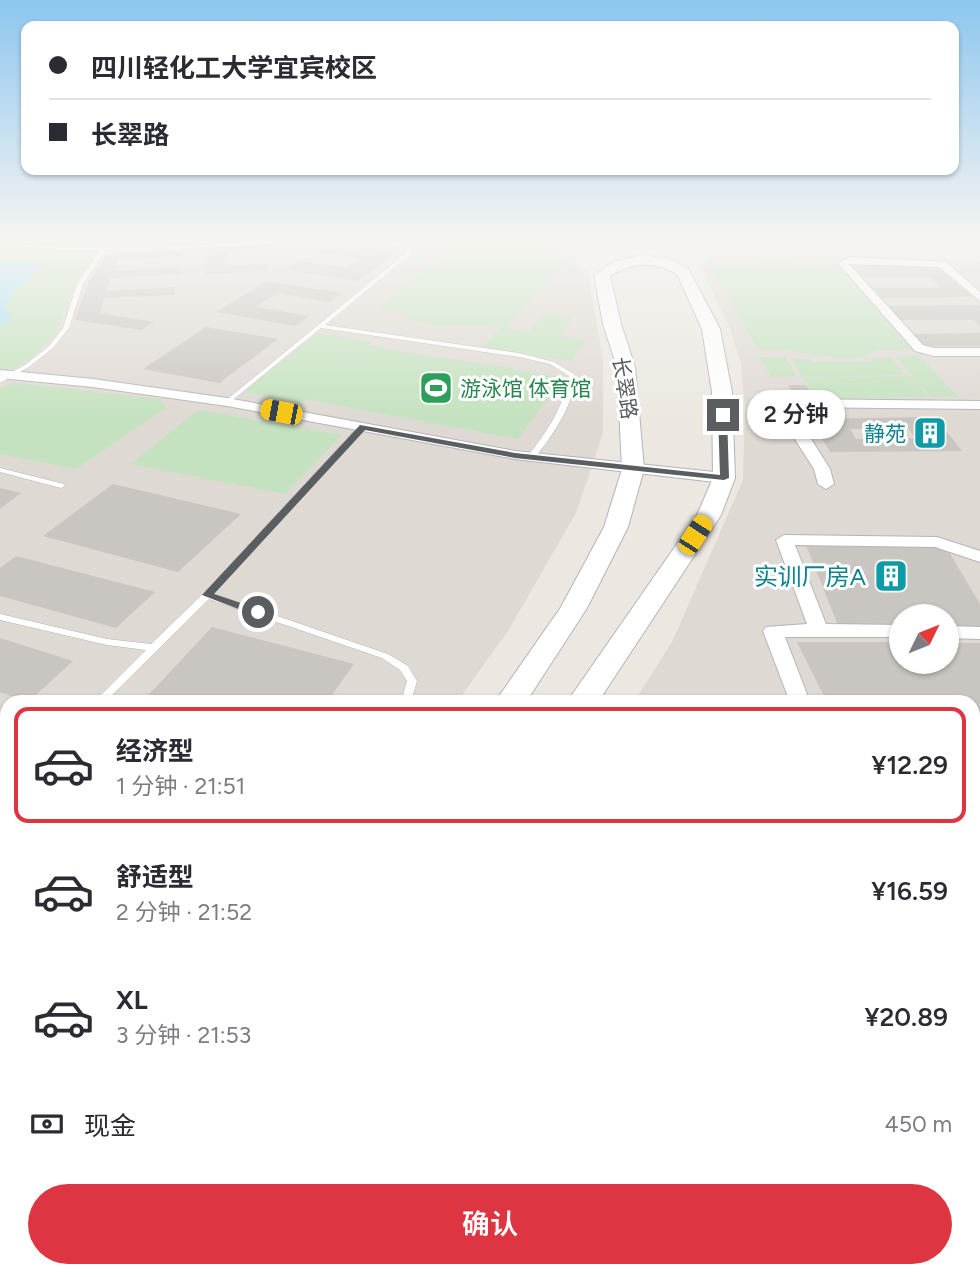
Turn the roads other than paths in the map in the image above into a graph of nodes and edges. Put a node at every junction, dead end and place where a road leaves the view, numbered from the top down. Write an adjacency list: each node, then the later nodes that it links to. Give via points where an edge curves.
1 (75, 299): 8 (lane, via 66,328 51,347)
2 (353, 299): 6 (lane)
3 (607, 299): 13 (main road, 长翠路, via 626,367)
4 (696, 299): 15 (main road, 长翠路, via 711,329 722,392)
5 (875, 299): 7 (street, via 919,348)
6 (320, 326): 9 (lane); 12 (lane, via 519,355 552,363 572,375 571,389 547,439)
7 (980, 352)
8 (4, 377): 9 (street, via 93,383)
9 (227, 402): 11 (street)
10 (980, 405): 16 (street, via 787,403 782,408 822,469)
11 (363, 427): 12 (street); 19 (lane)
12 (531, 457): 13 (street)
13 (633, 469): 15 (street); 28 (main road, 长翠路, via 616,527 580,597)
14 (0, 470): 17 (lane)
15 (724, 478): 29 (main road, 长翠路, via 709,515)
16 (826, 484)
17 (61, 486)
18 (980, 557): 21 (street, via 937,542 784,540)
19 (207, 595): 25 (lane); 27 (lane, via 385,656 404,668 412,681)
20 (0, 617): 25 (lane)
21 (819, 630): 22 (street); 30 (street, via 773,631)
22 (889, 631)
23 (959, 632): 24 (street)
24 (980, 633)
25 (154, 648): 26 (lane)
26 (106, 695)
27 (408, 695)
28 (515, 695)
29 (587, 695)
30 (797, 695)

